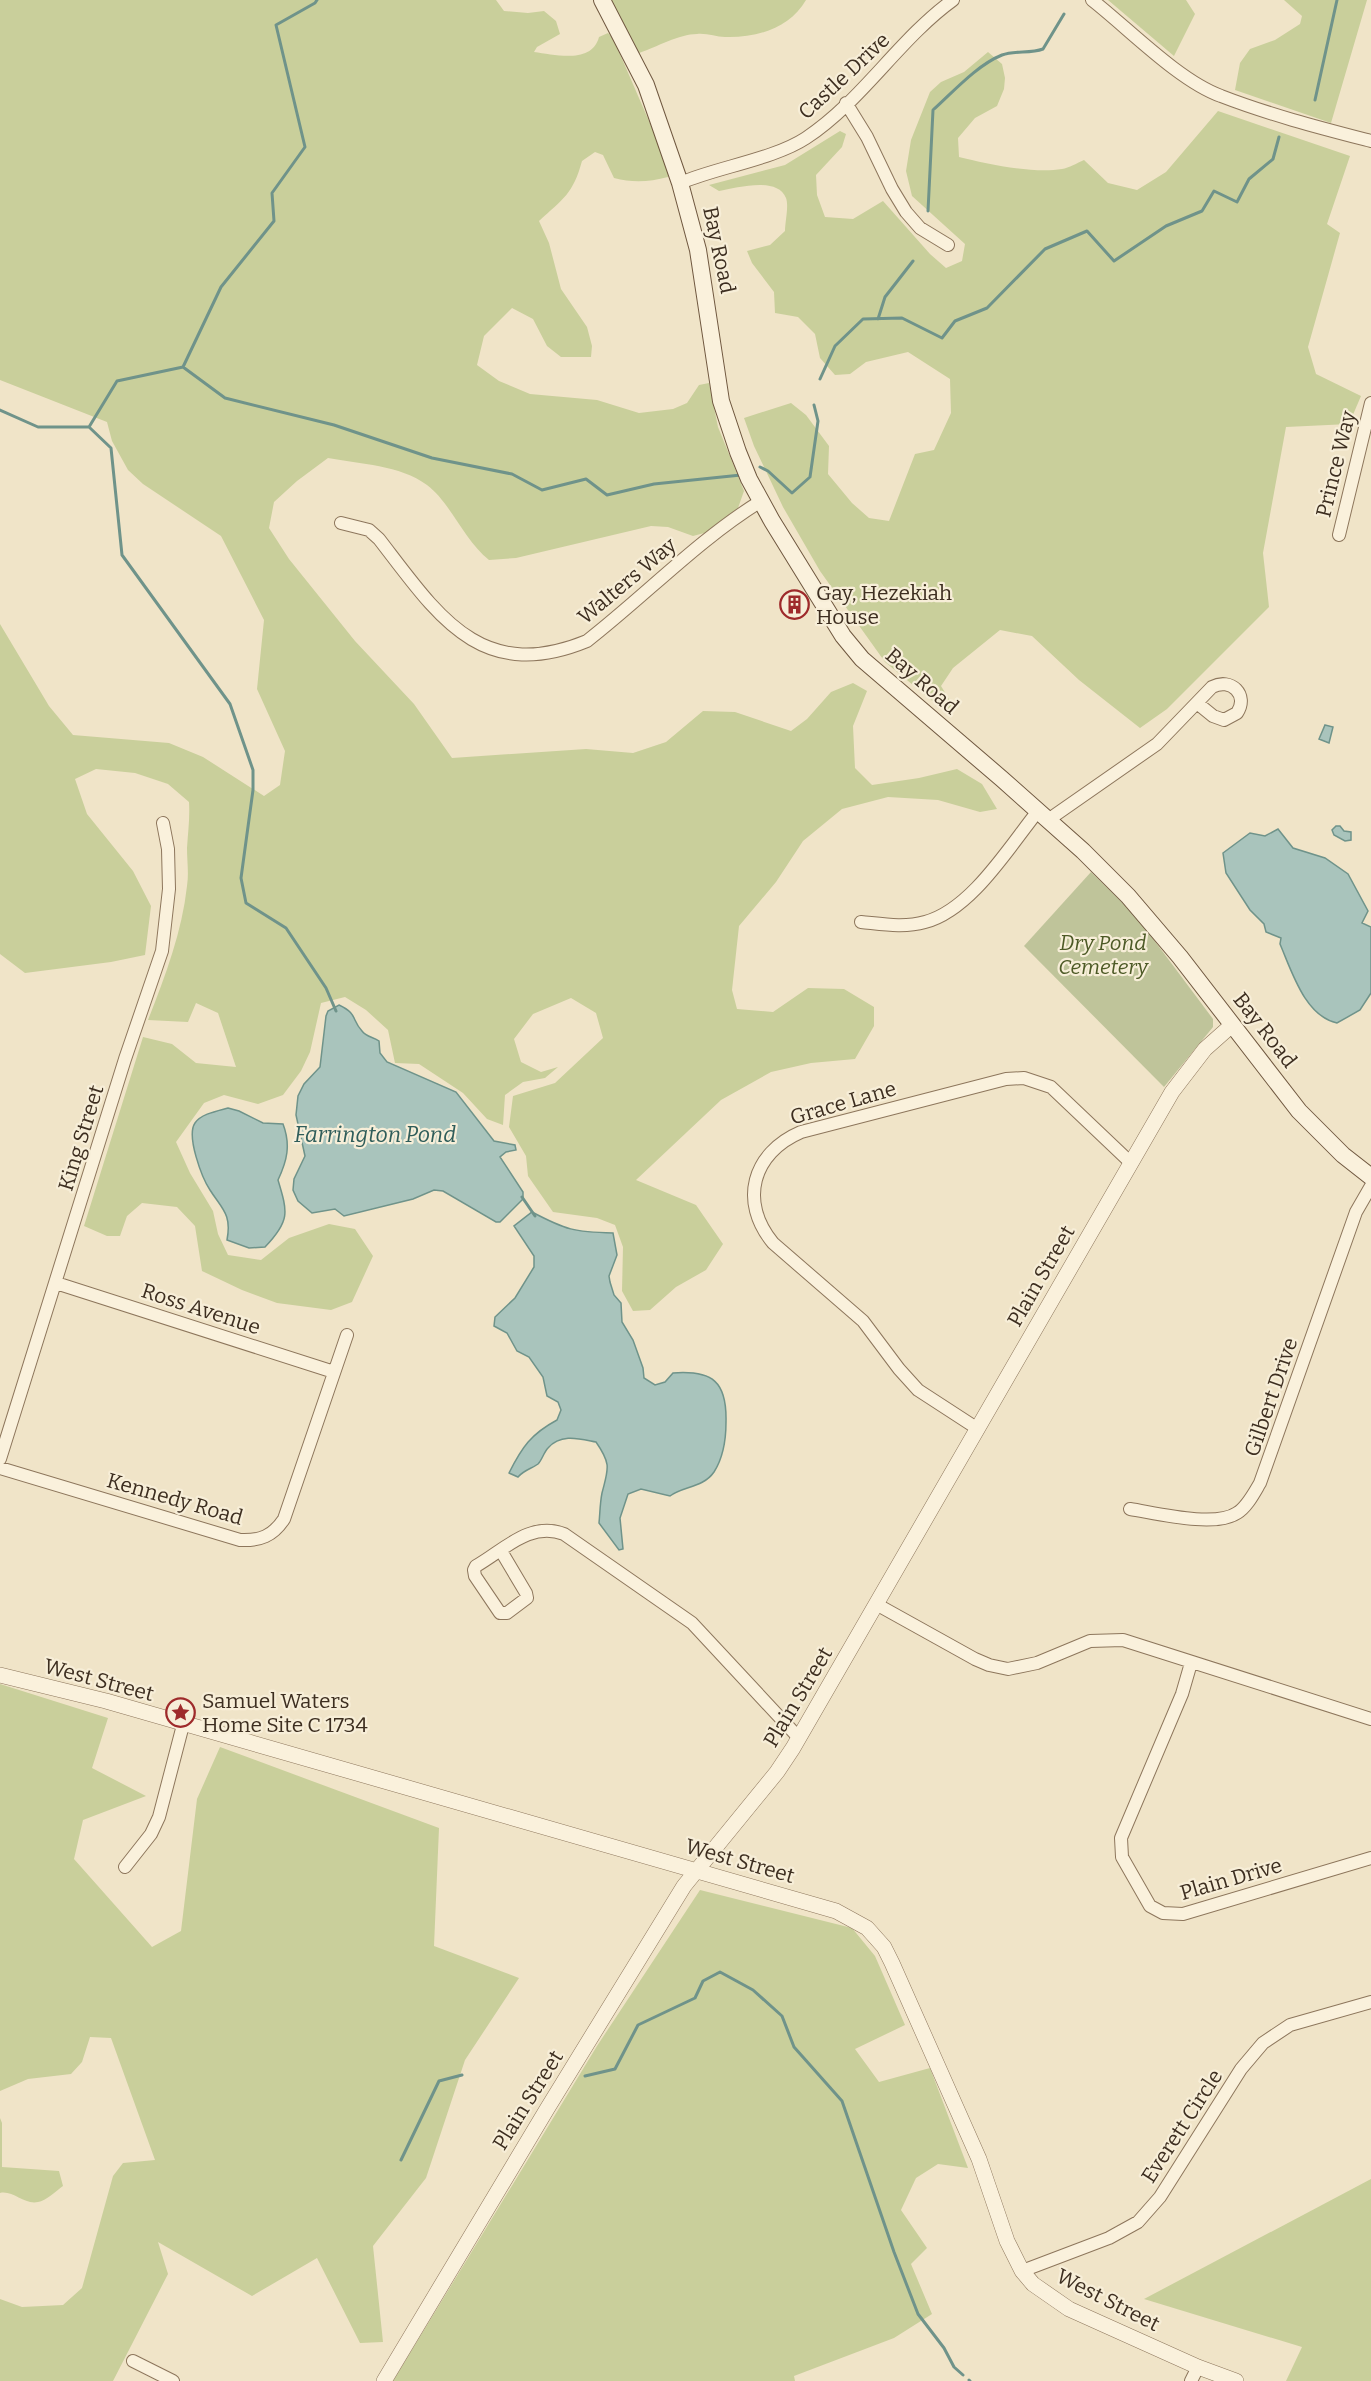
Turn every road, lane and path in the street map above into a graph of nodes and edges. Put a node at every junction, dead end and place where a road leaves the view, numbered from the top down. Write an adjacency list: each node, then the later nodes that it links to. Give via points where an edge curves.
1 (602, 0): 6 (main road, Bay Road, via 646,85)
2 (953, 0): 4 (street, Castle Drive)
3 (1092, 0): 5 (street, via 1185,75 1221,96)
4 (846, 103): 6 (street, Castle Drive, via 800,141); 7 (street, via 906,212 920,228)
5 (1371, 141)
6 (680, 183): 9 (main road, Bay Road, via 698,250 722,401 738,452)
7 (948, 245)
8 (1371, 403): 11 (street, Prince Way)
9 (761, 501): 10 (street, Walters Way, via 705,541 587,641 543,655 515,655 489,649 452,627 379,539 369,530); 13 (main road, Bay Road, via 843,636 862,659)
10 (341, 523)
11 (1339, 535)
12 (1197, 703): 13 (street, via 1150,749)
13 (1043, 816): 15 (street, via 969,896 948,913 912,925); 16 (main road, Bay Road, via 1145,914)
14 (163, 824): 20 (street, King Street, via 169,889 162,951)
15 (861, 922)
16 (1232, 1025): 17 (street, Plain Street, via 1205,1049 1179,1081); 18 (main road, Bay Road, via 1299,1111)
17 (1131, 1163): 23 (street, Plain Street); 23 (street, Grace Lane, via 1051,1087 1023,1078 1006,1079 801,1132 778,1144 762,1164 754,1200 756,1212 773,1243 849,1306 918,1390)
18 (1371, 1177)
19 (1371, 1186): 26 (street, Gilbert Drive, via 1356,1212 1264,1475 1245,1505 1226,1519)
20 (56, 1283): 22 (street, Ross Avenue); 24 (street, King Street)
21 (347, 1335): 22 (street, Kennedy Road)
22 (334, 1372): 25 (street, Kennedy Road, via 284,1519 277,1530 253,1541)
23 (978, 1429): 28 (street, Plain Street)
24 (0, 1459)
25 (0, 1468)
26 (1130, 1509)
27 (501, 1551): 27 (street, via 527,1595 524,1602 502,1614 474,1570); 33 (street, via 519,1538 548,1529 581,1543 692,1623)
28 (876, 1604): 29 (street, via 998,1668 1018,1668 1080,1644 1113,1639); 33 (street, Plain Street)
29 (1191, 1663): 31 (street); 34 (street, Plain Drive, via 1182,1694 1121,1838 1122,1857 1153,1909 1183,1914)
30 (0, 1675): 32 (street, West Street)
31 (1371, 1719)
32 (183, 1725): 35 (street, via 159,1817); 36 (street, West Street)
33 (798, 1738): 36 (street, Plain Street, via 777,1772)
34 (1371, 1858)
35 (125, 1867)
36 (696, 1870): 38 (street, West Street, via 836,1911 857,1921 876,1937 892,1963 943,2075); 42 (street, Plain Street)
37 (1371, 2002): 38 (street, Everett Circle, via 1290,2025 1263,2043 1241,2069 1160,2197 1138,2222 1109,2238)
38 (1022, 2271): 40 (street, West Street, via 1032,2284 1069,2309)
39 (133, 2361): 41 (street)
40 (1194, 2374): 43 (street, West Street)
41 (173, 2381)
42 (384, 2381)
43 (1236, 2381)

